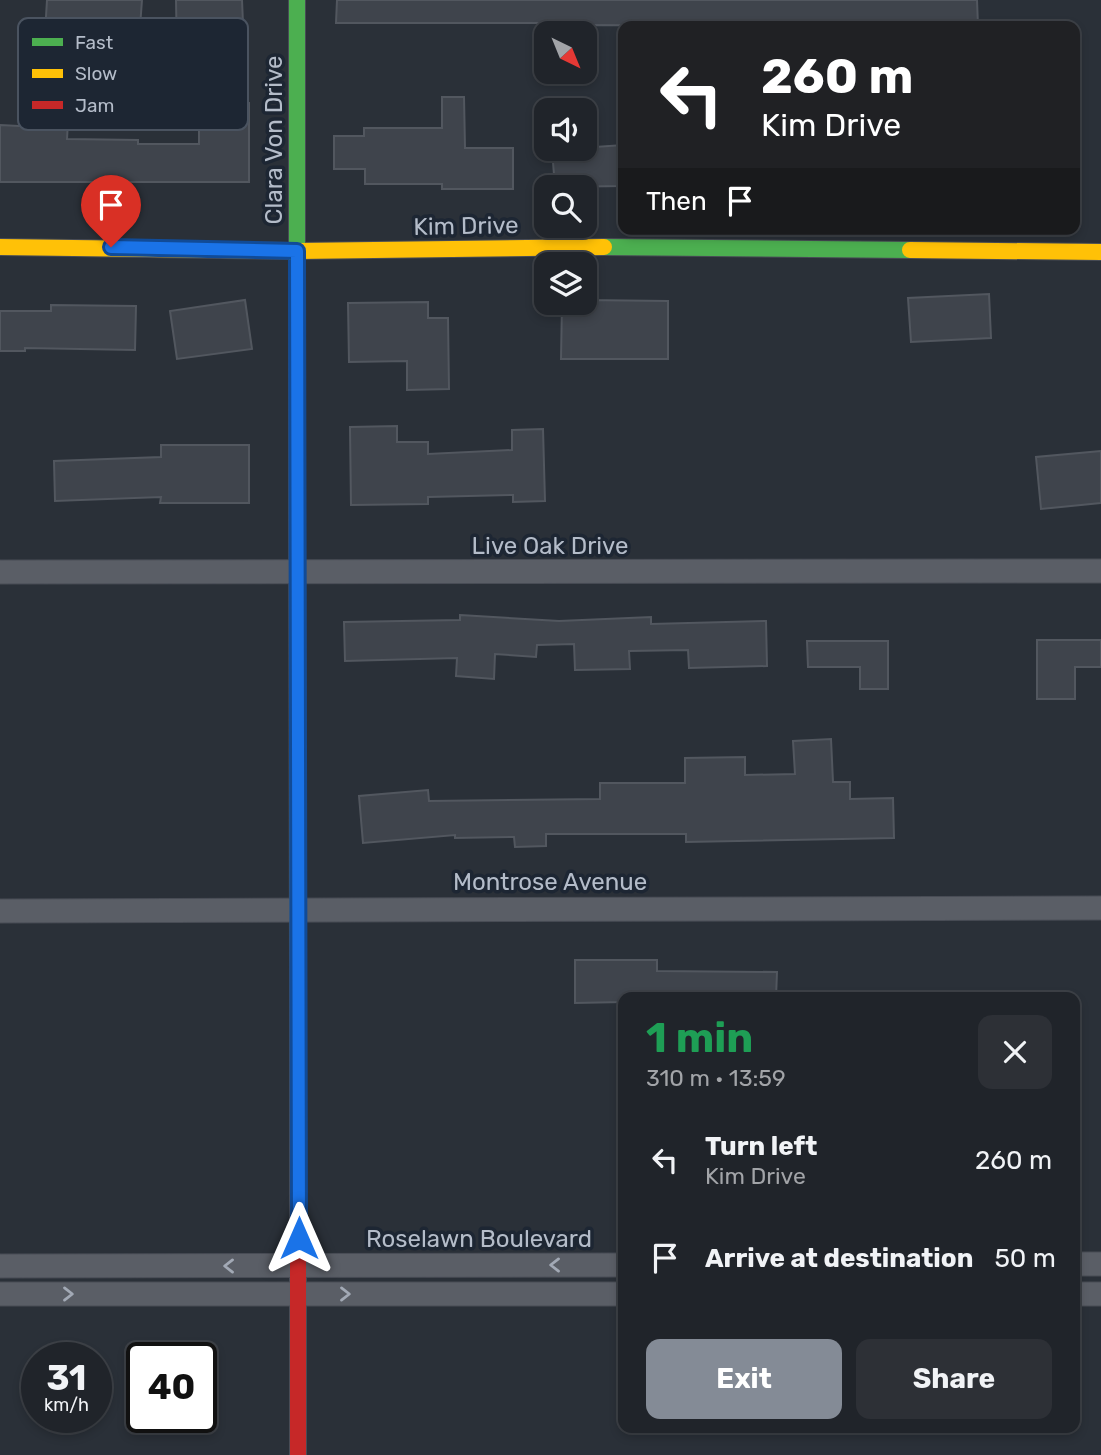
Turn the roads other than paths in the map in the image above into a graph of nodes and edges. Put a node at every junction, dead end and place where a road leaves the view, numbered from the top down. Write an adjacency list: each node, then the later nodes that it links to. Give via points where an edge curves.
1 (297, 0): 3 (street, Clara Von Drive)
2 (0, 247): 3 (street, Kim Drive)
3 (297, 251): 4 (street, Kim Drive, via 586,247); 7 (street, Clara Von Drive)
4 (1101, 252)
5 (1101, 571): 7 (street, Live Oak Drive)
6 (0, 572): 7 (street, Live Oak Drive)
7 (296, 573): 9 (street, Clara Von Drive)
8 (1101, 908): 9 (street, Montrose Avenue)
9 (300, 909): 10 (street, Montrose Avenue); 16 (street, Clara Von Drive)
10 (0, 911)
11 (594, 1265): 12 (street, Roselawn Boulevard); 16 (street, Roselawn Boulevard, one-way to 16); 19 (street)
12 (618, 1265)
13 (1080, 1265): 14 (street)
14 (1101, 1265)
15 (0, 1266): 16 (street, Roselawn Boulevard, one-way to 15)
16 (299, 1266): 18 (street, Clara Von Drive)
17 (0, 1294): 18 (street, one-way to 18)
18 (299, 1294): 19 (street, one-way to 19); 23 (street, Clara Von Drive)
19 (594, 1294): 20 (street)
20 (618, 1294)
21 (1080, 1294): 22 (street)
22 (1101, 1294)
23 (298, 1455)

